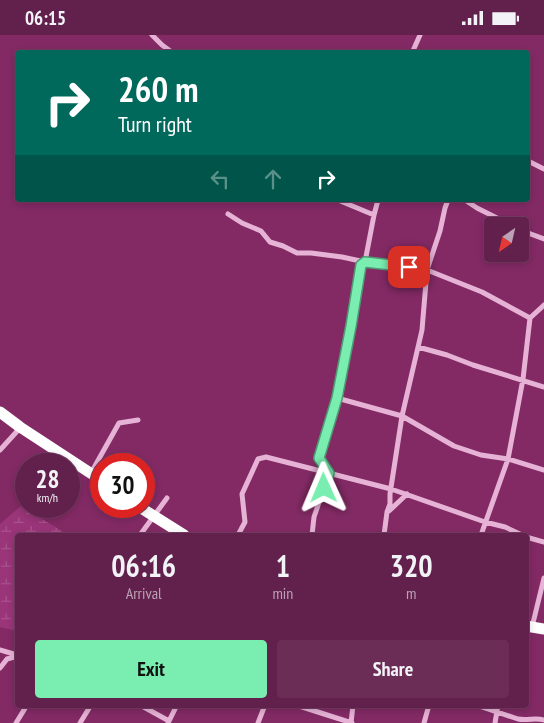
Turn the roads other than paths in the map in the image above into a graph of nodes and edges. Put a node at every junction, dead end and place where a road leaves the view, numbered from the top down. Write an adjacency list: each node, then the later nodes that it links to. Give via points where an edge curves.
1 (152, 35): 3 (street)
2 (420, 35): 4 (street)
3 (169, 50)
4 (413, 50)
5 (530, 162): 6 (street)
6 (544, 169)
7 (343, 202): 12 (street)
8 (377, 202): 12 (street)
9 (447, 202): 17 (street)
10 (468, 202): 13 (street)
11 (228, 214): 16 (street, via 261,231 270,242 297,253)
12 (374, 215): 16 (street)
13 (495, 217)
14 (529, 233): 15 (street)
15 (544, 239)
16 (365, 262): 17 (street); 23 (street, via 361,265)
17 (427, 270): 19 (street, via 482,291); 20 (street)
18 (544, 305): 19 (street)
19 (530, 318): 21 (street)
20 (418, 347): 21 (street); 25 (street)
21 (523, 379): 22 (street); 30 (street)
22 (544, 387)
23 (337, 398): 25 (street); 33 (street, via 319,458)
24 (0, 412): 27 (highway)
25 (402, 416): 30 (street, via 454,446); 34 (street)
26 (138, 420): 29 (street, via 119,423)
27 (20, 427): 28 (street); 32 (highway)
28 (0, 450)
29 (102, 453)
30 (508, 459): 31 (street); 41 (street)
31 (544, 470)
32 (90, 472)
33 (329, 473): 34 (street); 44 (street, via 266,457 258,459 242,495 245,522); 45 (street, via 314,517)
34 (391, 489): 35 (street); 37 (street)
35 (407, 494): 37 (street); 41 (street)
36 (167, 498): 38 (street)
37 (387, 512): 46 (street)
38 (155, 514)
39 (152, 518): 42 (street)
40 (155, 518): 43 (highway)
41 (485, 522): 47 (street); 48 (street)
42 (141, 533)
43 (181, 533)
44 (239, 533)
45 (312, 533)
46 (384, 533)
47 (482, 533)
48 (518, 533)
49 (529, 538): 50 (street)
50 (544, 542)
51 (544, 578): 52 (street)
52 (529, 627): 53 (highway)
53 (544, 629)
54 (0, 650): 55 (street)
55 (15, 655)
56 (15, 657): 57 (street, via 7,659)
57 (0, 668)
58 (25, 708): 71 (street)
59 (89, 708): 72 (street)
60 (145, 708): 70 (street)
61 (175, 708): 70 (street)
62 (265, 708): 73 (street)
63 (305, 708): 74 (street)
64 (353, 708): 74 (street)
65 (428, 708): 75 (street)
66 (484, 708): 68 (street)
67 (498, 708): 68 (street)
68 (498, 713): 69 (street, via 524,721); 76 (street)
69 (544, 720)
70 (168, 722)
71 (16, 723)
72 (80, 723)
73 (258, 723)
74 (351, 723)
75 (424, 723)
76 (496, 723)

